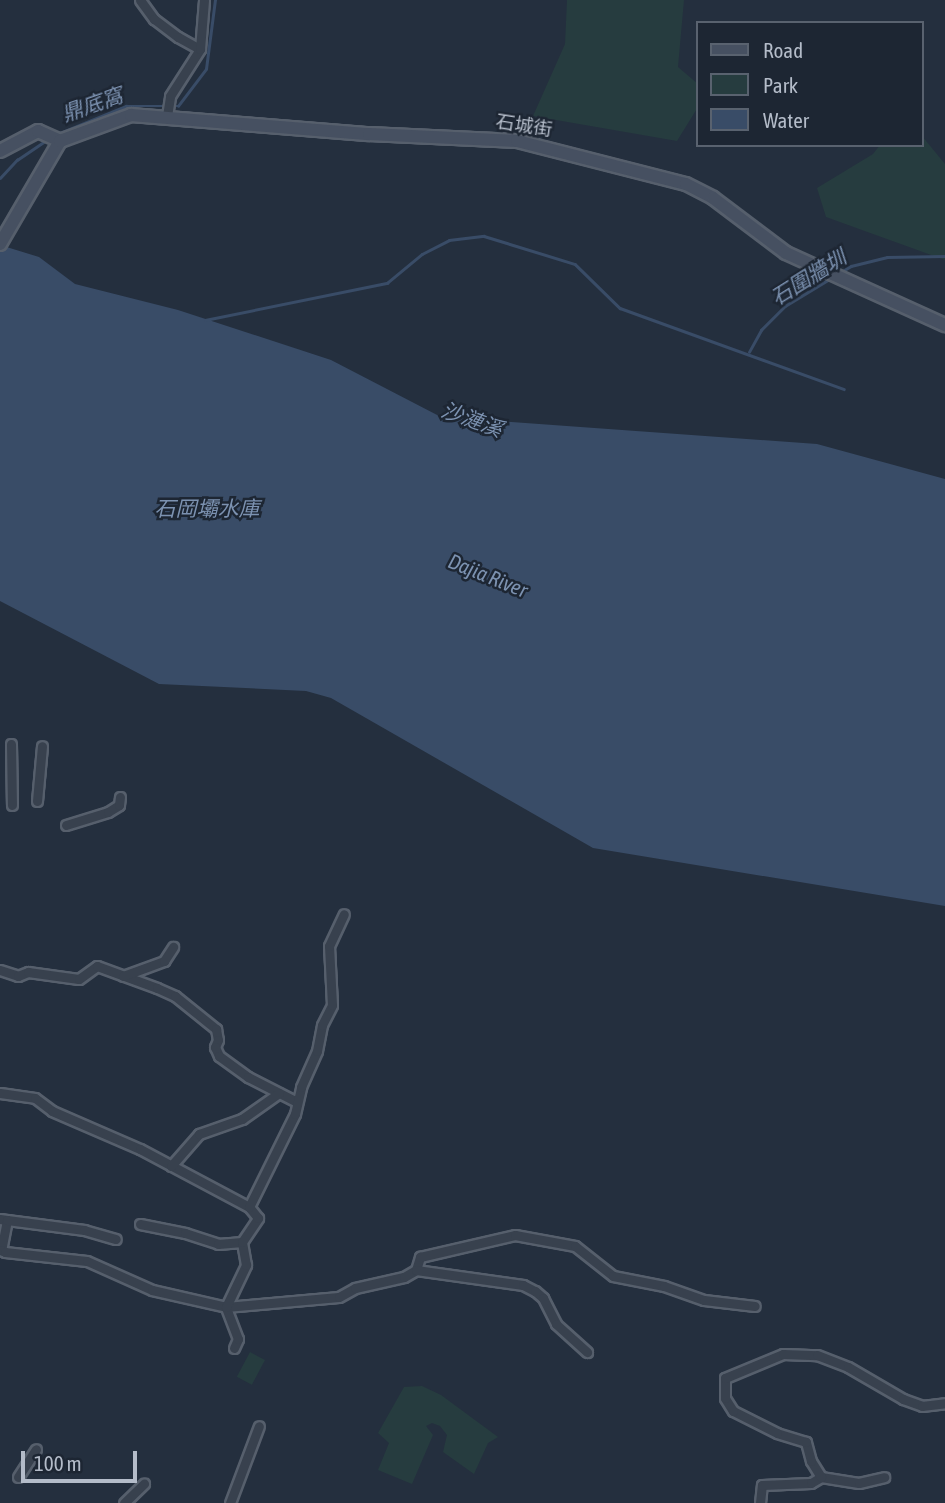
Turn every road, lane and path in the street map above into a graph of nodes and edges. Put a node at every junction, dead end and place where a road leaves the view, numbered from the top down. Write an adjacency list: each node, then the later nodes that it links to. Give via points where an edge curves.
1 (140, 0): 3 (street, via 162,25)
2 (204, 0): 3 (street)
3 (200, 49): 4 (street, via 180,78)
4 (168, 109): 5 (street, 石城街, via 131,115); 8 (street, 石城街, via 369,134 517,141 686,184 713,198 786,253)
5 (60, 141): 6 (street, via 42,131); 7 (street)
6 (0, 151)
7 (0, 244)
8 (945, 324)
9 (11, 744): 13 (street)
10 (42, 746): 12 (street)
11 (120, 797): 14 (street, via 119,805 108,812)
12 (37, 802)
13 (12, 804)
14 (66, 825)
15 (344, 914): 21 (street, via 329,946 332,1005)
16 (173, 947): 18 (street, via 164,961)
17 (0, 970): 18 (street, via 18,976 34,972 75,979 97,966)
18 (123, 976): 20 (street, via 175,996 216,1029 219,1056)
19 (0, 1093): 22 (street, via 35,1098 52,1111)
20 (279, 1093): 21 (street); 22 (street, via 242,1119 199,1134)
21 (297, 1102): 23 (street, via 281,1146)
22 (171, 1167): 23 (street)
23 (248, 1207): 27 (street, via 258,1218)
24 (3, 1220): 26 (street, via 84,1230); 30 (street, via 1,1250 5,1252 87,1261 148,1289)
25 (139, 1224): 27 (street, via 218,1244)
26 (116, 1239)
27 (243, 1242): 30 (street, via 246,1265)
28 (416, 1270): 29 (street, via 421,1257 519,1236 575,1246 613,1276 704,1300); 30 (street, via 339,1297); 32 (street, via 511,1283 535,1291 556,1324)
29 (755, 1306)
30 (226, 1307): 31 (street, via 238,1339)
31 (234, 1348)
32 (587, 1352)
33 (945, 1403): 37 (street, via 922,1406 903,1399 817,1355 783,1353 725,1378 725,1398 733,1411 806,1442)
34 (259, 1426): 41 (street)
35 (36, 1449): 36 (street)
36 (18, 1477)
37 (821, 1477): 38 (street, via 859,1483); 42 (street, via 811,1483 762,1485)
38 (884, 1477)
39 (144, 1484): 40 (street)
40 (124, 1503)
41 (230, 1503)
42 (760, 1503)

